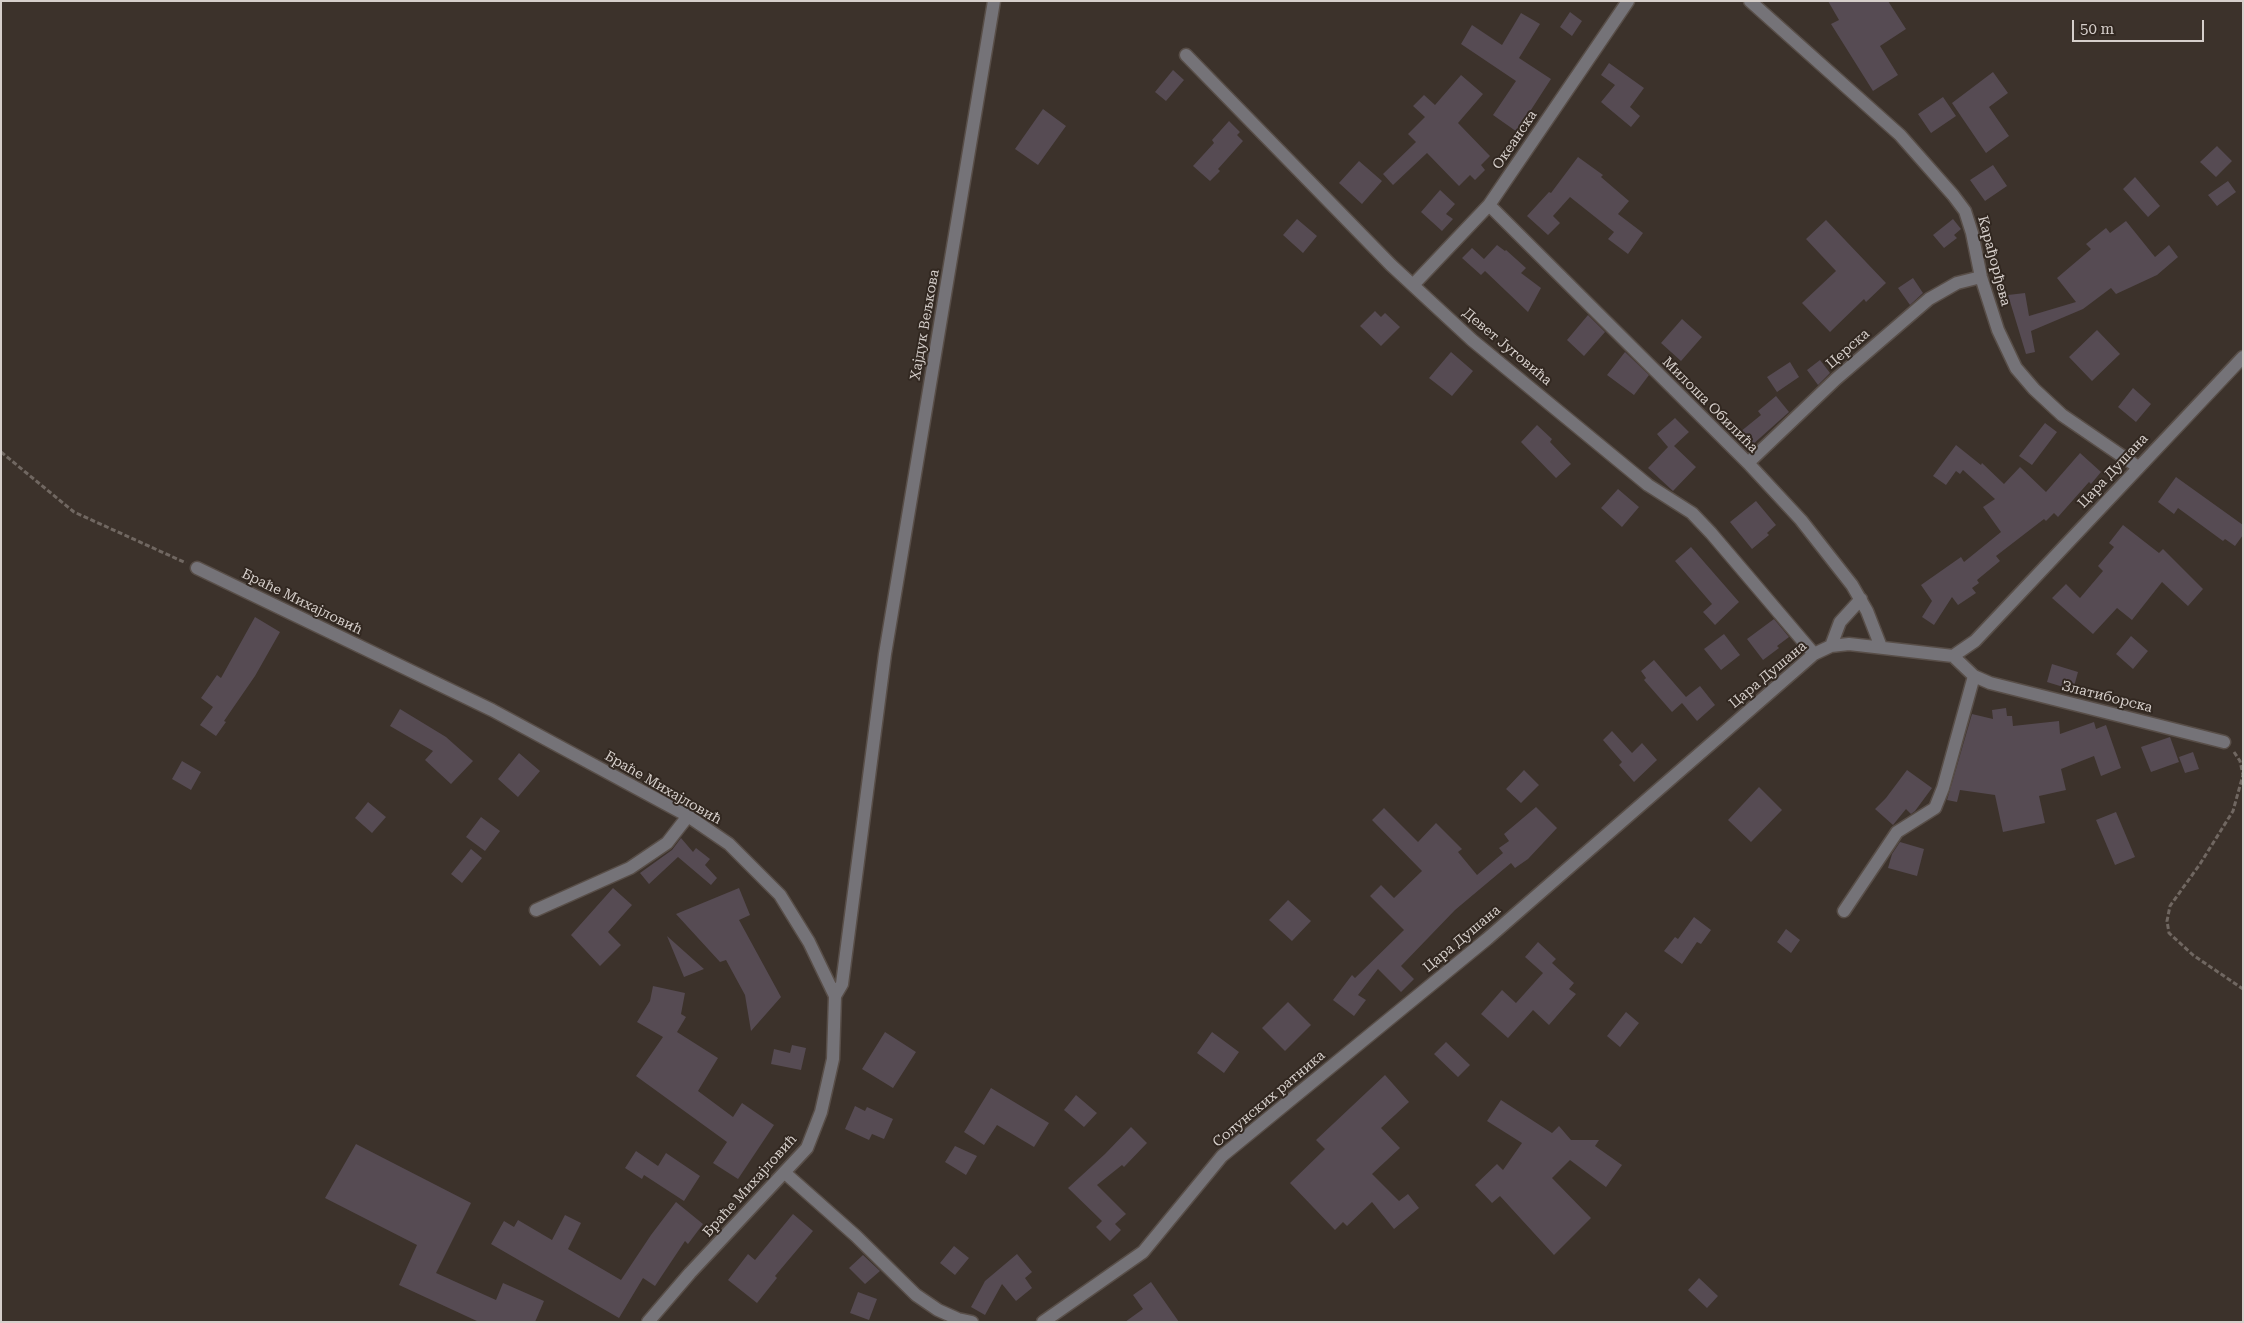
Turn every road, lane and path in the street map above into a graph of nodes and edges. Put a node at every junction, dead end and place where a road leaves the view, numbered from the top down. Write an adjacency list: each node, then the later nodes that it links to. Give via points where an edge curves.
1 (994, 1): 24 (street, Хајдук Вељкова, via 885,654 842,984)
2 (1628, 1): 5 (street, Океанска)
3 (1750, 1): 6 (street, Карађорђева, via 1900,135 1953,195 1965,211)
4 (1186, 56): 7 (street, Девет Југовића)
5 (1489, 205): 7 (street, Океанска); 10 (street, Милоша Обилића)
6 (1981, 277): 10 (street, Церска, via 1957,283 1929,299 1836,379); 11 (street, Карађорђева, via 1998,330 2016,368 2062,415)
7 (1413, 285): 16 (street, Девет Југовића, via 1472,340 1587,436 1648,485 1692,513)
8 (2243, 357): 11 (street, Цара Душана)
9 (1, 452): 12 (path, via 74,512)
10 (1748, 463): 13 (street, Милоша Обилића, via 1807,527)
11 (2138, 467): 17 (street, Цара Душана, via 1975,641)
12 (197, 568): 20 (street, Браће Михајловић, via 492,710)
13 (1861, 599): 14 (street, via 1840,622); 15 (street, Милоша Обилића)
14 (1831, 646): 15 (street, Цара Душана); 16 (street, Цара Душана)
15 (1881, 647): 17 (street, Цара Душана)
16 (1814, 654): 25 (street, Цара Душана, via 1487,939)
17 (1953, 656): 18 (street, Златиборска)
18 (1974, 676): 19 (street, Златиборска, via 1990,683); 22 (street, via 1935,808 1897,832)
19 (2224, 742): 23 (path, via 2240,761 2243,775 2233,811 2170,906 2167,921 2169,933 2193,956)
20 (688, 816): 21 (street, via 667,843 630,868); 24 (street, Браће Михајловић, via 729,844 780,895 809,942)
21 (536, 910)
22 (1844, 911)
23 (2243, 989)
24 (835, 996): 26 (street, Браће Михајловић, via 833,1058 821,1112 808,1148)
25 (1362, 1041): 29 (street, Солунских ратника, via 1222,1156 1143,1252)
26 (785, 1173): 27 (street, Браће Михајловић); 28 (street, via 916,1295 938,1310)
27 (648, 1322)
28 (972, 1322)
29 (1044, 1322)

